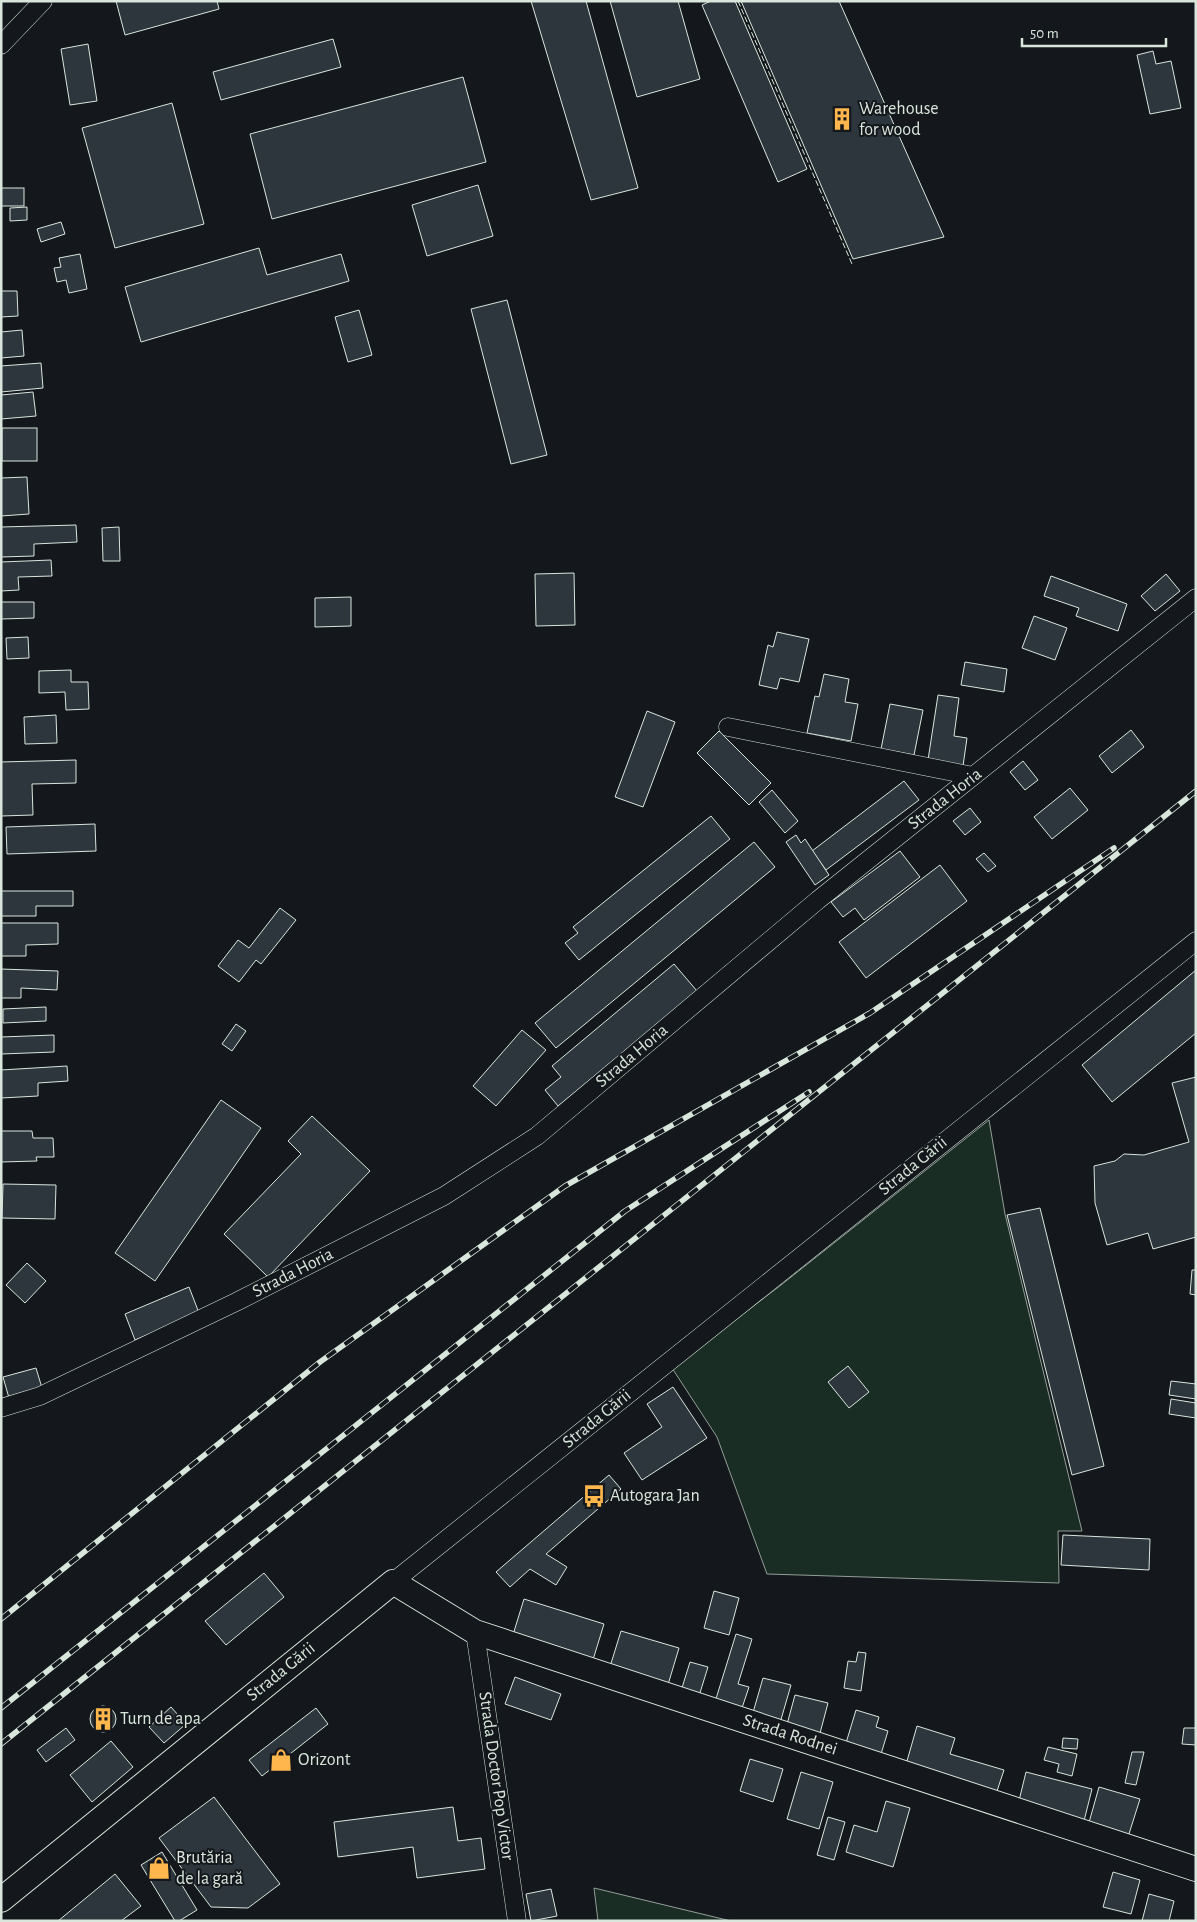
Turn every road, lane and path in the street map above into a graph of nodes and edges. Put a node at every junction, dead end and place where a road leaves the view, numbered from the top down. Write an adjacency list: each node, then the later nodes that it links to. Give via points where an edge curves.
1 (44, 1): 2 (street)
2 (1, 45)
3 (1196, 598): 5 (street, Strada Horia)
4 (728, 727): 5 (street)
5 (973, 776): 7 (street, Strada Horia, via 818,900 537,1136 508,1156 444,1196 236,1302 40,1396)
6 (1196, 941): 8 (street, Strada Gării)
7 (1, 1408)
8 (393, 1582): 9 (street, Strada Rodnei); 11 (street, Strada Gării)
9 (475, 1632): 10 (street, Strada Rodnei); 12 (street, Strada Doctor Pop Victor)
10 (1196, 1869)
11 (1, 1900)
12 (517, 1921)

